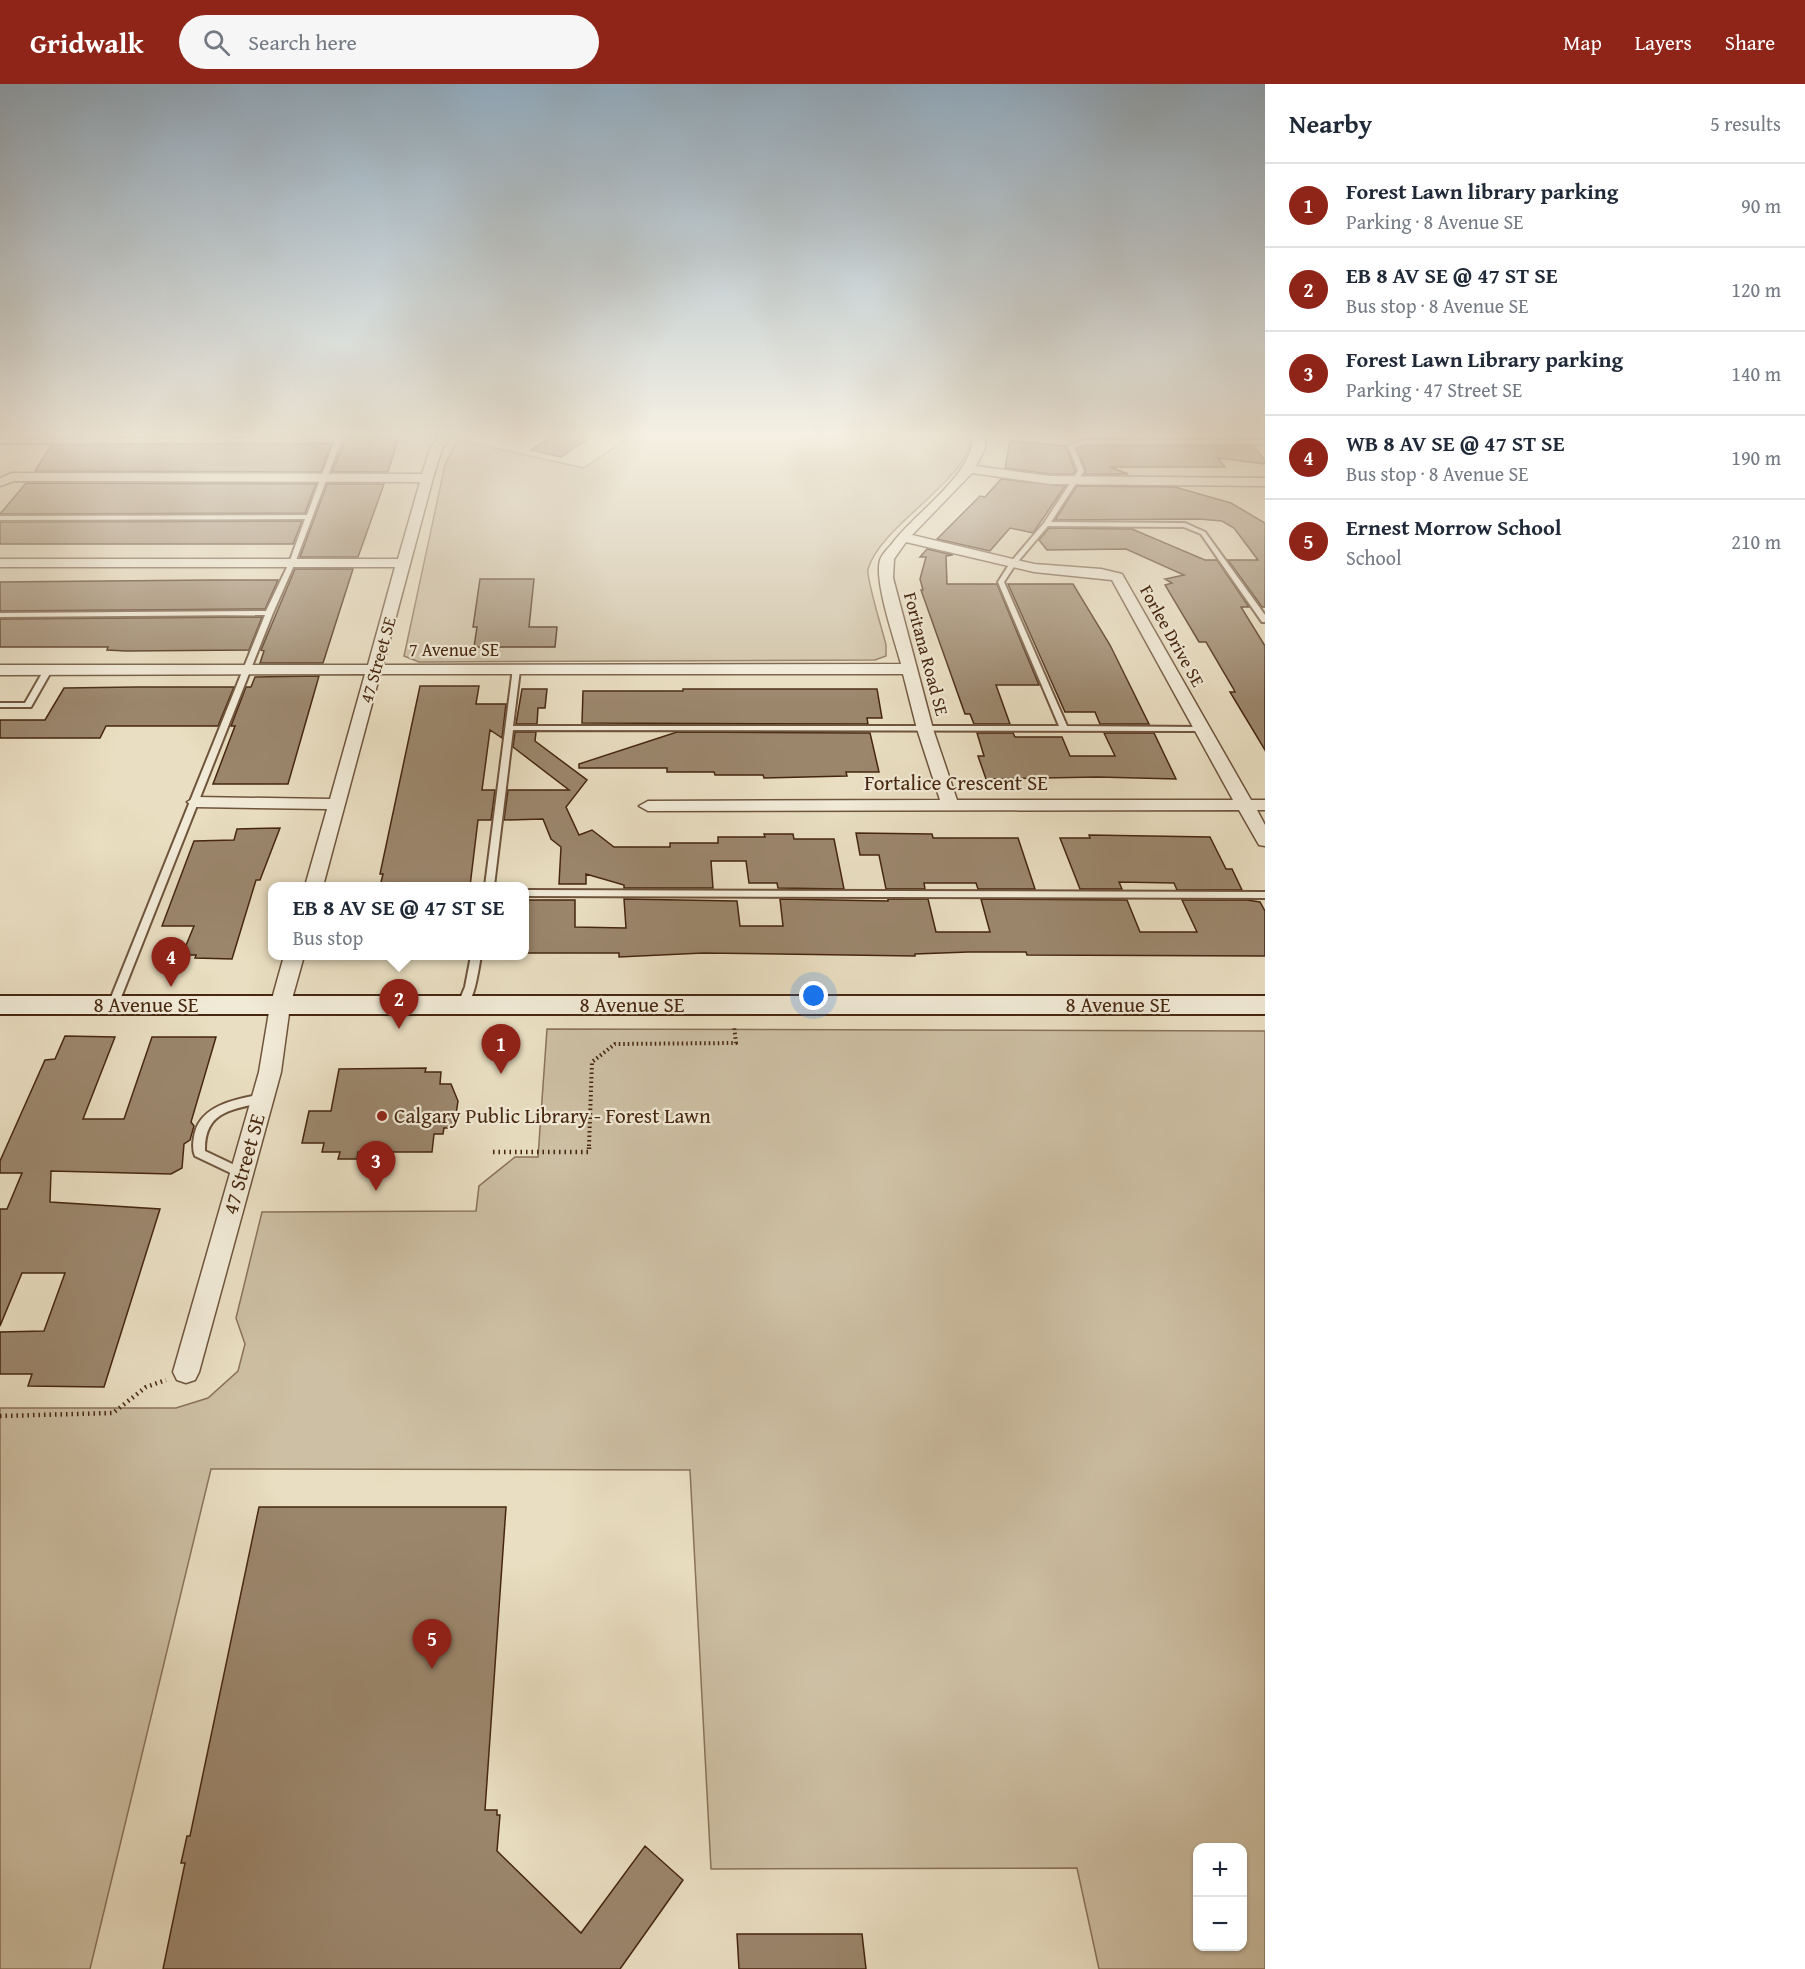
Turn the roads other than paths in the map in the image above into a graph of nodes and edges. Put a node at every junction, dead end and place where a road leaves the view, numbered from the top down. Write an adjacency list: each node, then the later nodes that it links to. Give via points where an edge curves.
1 (305, 524): 7 (lane)
2 (415, 524): 8 (street, 47 Street SE)
3 (915, 524): 5 (street, Foritana Road SE)
4 (1046, 524): 9 (lane); 12 (lane, via 1185,525 1203,533)
5 (903, 537): 9 (street, Forlee Drive SE); 13 (street, Foritana Road SE, via 887,559 885,578)
6 (0, 563): 7 (street)
7 (292, 563): 8 (street); 10 (lane)
8 (405, 563): 17 (street, 47 Street SE)
9 (1012, 564): 22 (lane, via 1001,582); 23 (street, Forlee Drive SE, via 1117,577)
10 (269, 613): 11 (lane); 16 (lane)
11 (0, 615)
12 (1265, 620)
13 (909, 669): 18 (street, 7 Avenue SE); 21 (street, Foritana Road SE)
14 (0, 670): 15 (street, 7 Avenue SE)
15 (48, 670): 16 (street, 7 Avenue SE); 19 (lane, via 28,705)
16 (247, 670): 17 (street, 7 Avenue SE); 24 (lane)
17 (375, 670): 18 (street, 7 Avenue SE); 25 (street, 47 Street SE)
18 (516, 670): 20 (lane)
19 (0, 705)
20 (509, 728): 21 (lane); 32 (lane)
21 (925, 729): 22 (lane); 26 (street, Foritana Road SE)
22 (1064, 729): 23 (lane)
23 (1202, 729): 28 (street, Forlee Drive SE)
24 (196, 802): 25 (street); 38 (lane)
25 (338, 804): 31 (street, 47 Street SE)
26 (950, 805): 27 (street, Fortalice Crescent SE); 28 (street, Fortalice Crescent SE)
27 (648, 806)
28 (1244, 806): 29 (street, Fortalice Crescent SE); 30 (street, Forlee Drive SE)
29 (1265, 806)
30 (1265, 841)
31 (315, 882)
32 (490, 882)
33 (529, 893): 34 (lane)
34 (1265, 895)
35 (293, 960): 40 (street, 47 Street SE)
36 (475, 960): 41 (lane)
37 (0, 1005): 38 (street, 8 Avenue SE)
38 (113, 1005): 40 (street, 8 Avenue SE)
39 (1265, 1005): 41 (street, 8 Avenue SE)
40 (280, 1006): 41 (street, 8 Avenue SE); 42 (street, 47 Street SE)
41 (462, 1006)
42 (263, 1098): 43 (street, 47 Street SE); 43 (lane, via 232,1104 213,1114 197,1138 199,1153)
43 (241, 1173): 44 (street, 47 Street SE)
44 (186, 1372)

